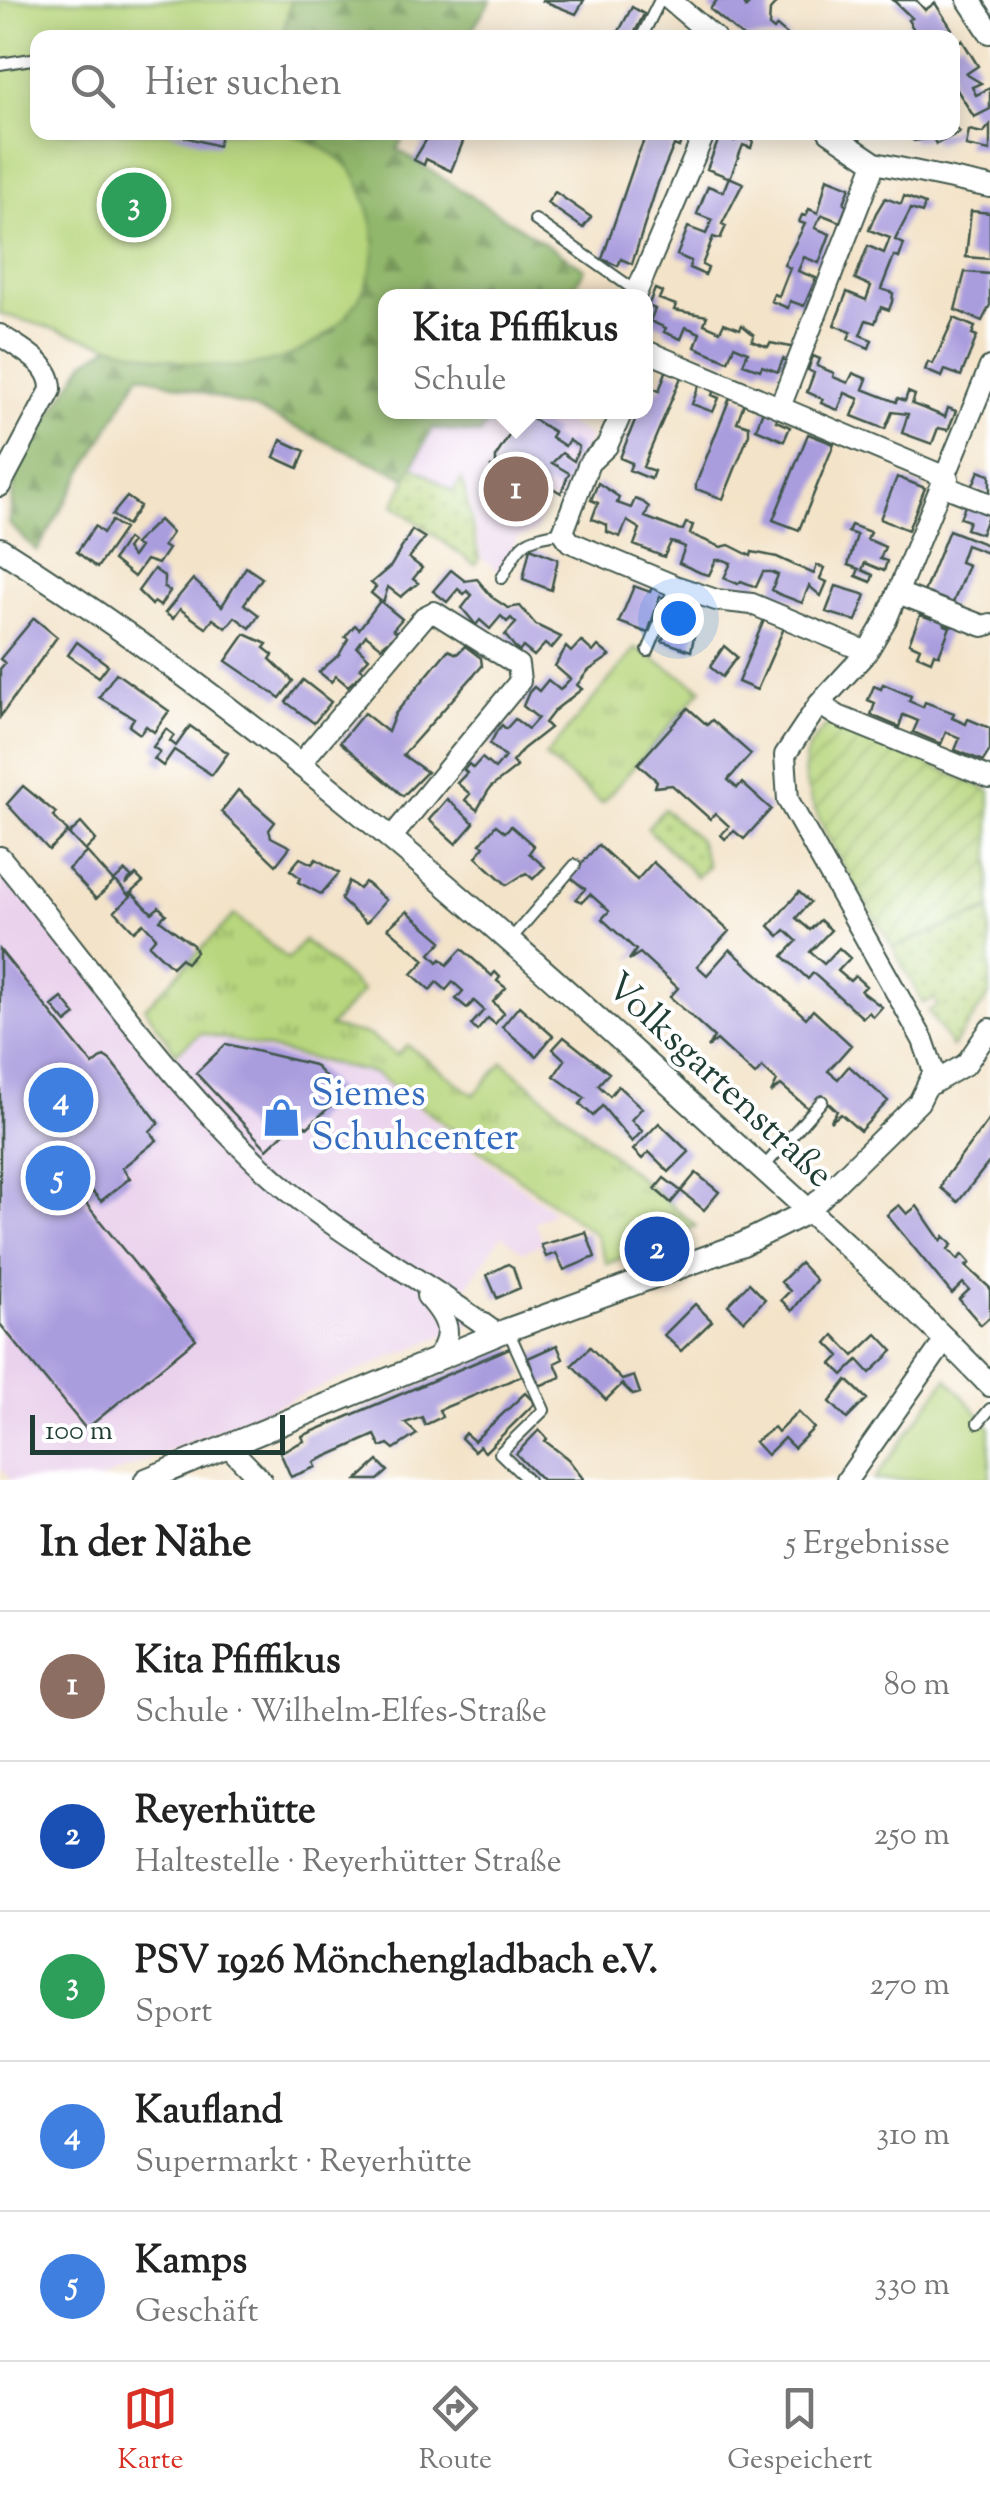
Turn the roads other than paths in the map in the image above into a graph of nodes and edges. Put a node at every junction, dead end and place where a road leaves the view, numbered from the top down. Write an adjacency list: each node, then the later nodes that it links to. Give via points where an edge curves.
1 (660, 0): 4 (lane)
2 (670, 0): 5 (street)
3 (969, 0): 6 (street)
4 (645, 30)
5 (706, 30)
6 (990, 32)
7 (30, 59): 8 (lane)
8 (0, 64)
9 (702, 140): 15 (street)
10 (841, 140): 11 (street)
11 (874, 163): 12 (street); 19 (street)
12 (990, 187)
13 (536, 220): 14 (lane)
14 (629, 289)
15 (638, 289)
16 (0, 335): 22 (street, via 52,378 52,390)
17 (653, 354): 19 (street)
18 (990, 368): 21 (street)
19 (780, 407): 21 (street)
20 (619, 419): 24 (street, via 608,446 588,463)
21 (946, 482): 23 (street); 28 (street)
22 (0, 486)
23 (990, 504)
24 (562, 532): 26 (lane, via 521,543); 27 (street, via 570,542)
25 (0, 549): 33 (street, Volksgartenstraße)
26 (502, 578)
27 (674, 586): 30 (lane); 31 (street, via 752,604)
28 (898, 593): 29 (street); 31 (street)
29 (990, 624)
30 (648, 650)
31 (867, 652): 32 (street)
32 (819, 704): 34 (street); 40 (street, via 786,755 788,800 932,1058)
33 (299, 765): 35 (street, Volksgartenstraße); 35 (street, via 434,612 518,665 520,680)
34 (990, 778)
35 (391, 838): 38 (street, Volksgartenstraße)
36 (0, 857): 44 (street, via 180,1078 268,1172)
37 (575, 865): 38 (lane)
38 (510, 940): 42 (street, Volksgartenstraße)
39 (990, 1030): 40 (street, via 966,1064)
40 (930, 1085): 43 (street)
41 (822, 1101): 42 (lane)
42 (762, 1169): 43 (street, Volksgartenstraße)
43 (807, 1212): 45 (street, via 743,1244); 46 (street, Volksgartenstraße)
44 (406, 1276): 45 (street); 47 (street, via 446,1318 446,1346)
45 (502, 1332): 47 (street); 55 (lane, via 544,1410 500,1452)
46 (946, 1339): 48 (street, Volksgartenstraße); 52 (street)
47 (434, 1362): 51 (street)
48 (990, 1386)
49 (990, 1409): 50 (lane)
50 (978, 1423)
51 (228, 1446): 53 (street); 54 (street)
52 (850, 1479)
53 (146, 1480)
54 (261, 1480)
55 (528, 1480)

